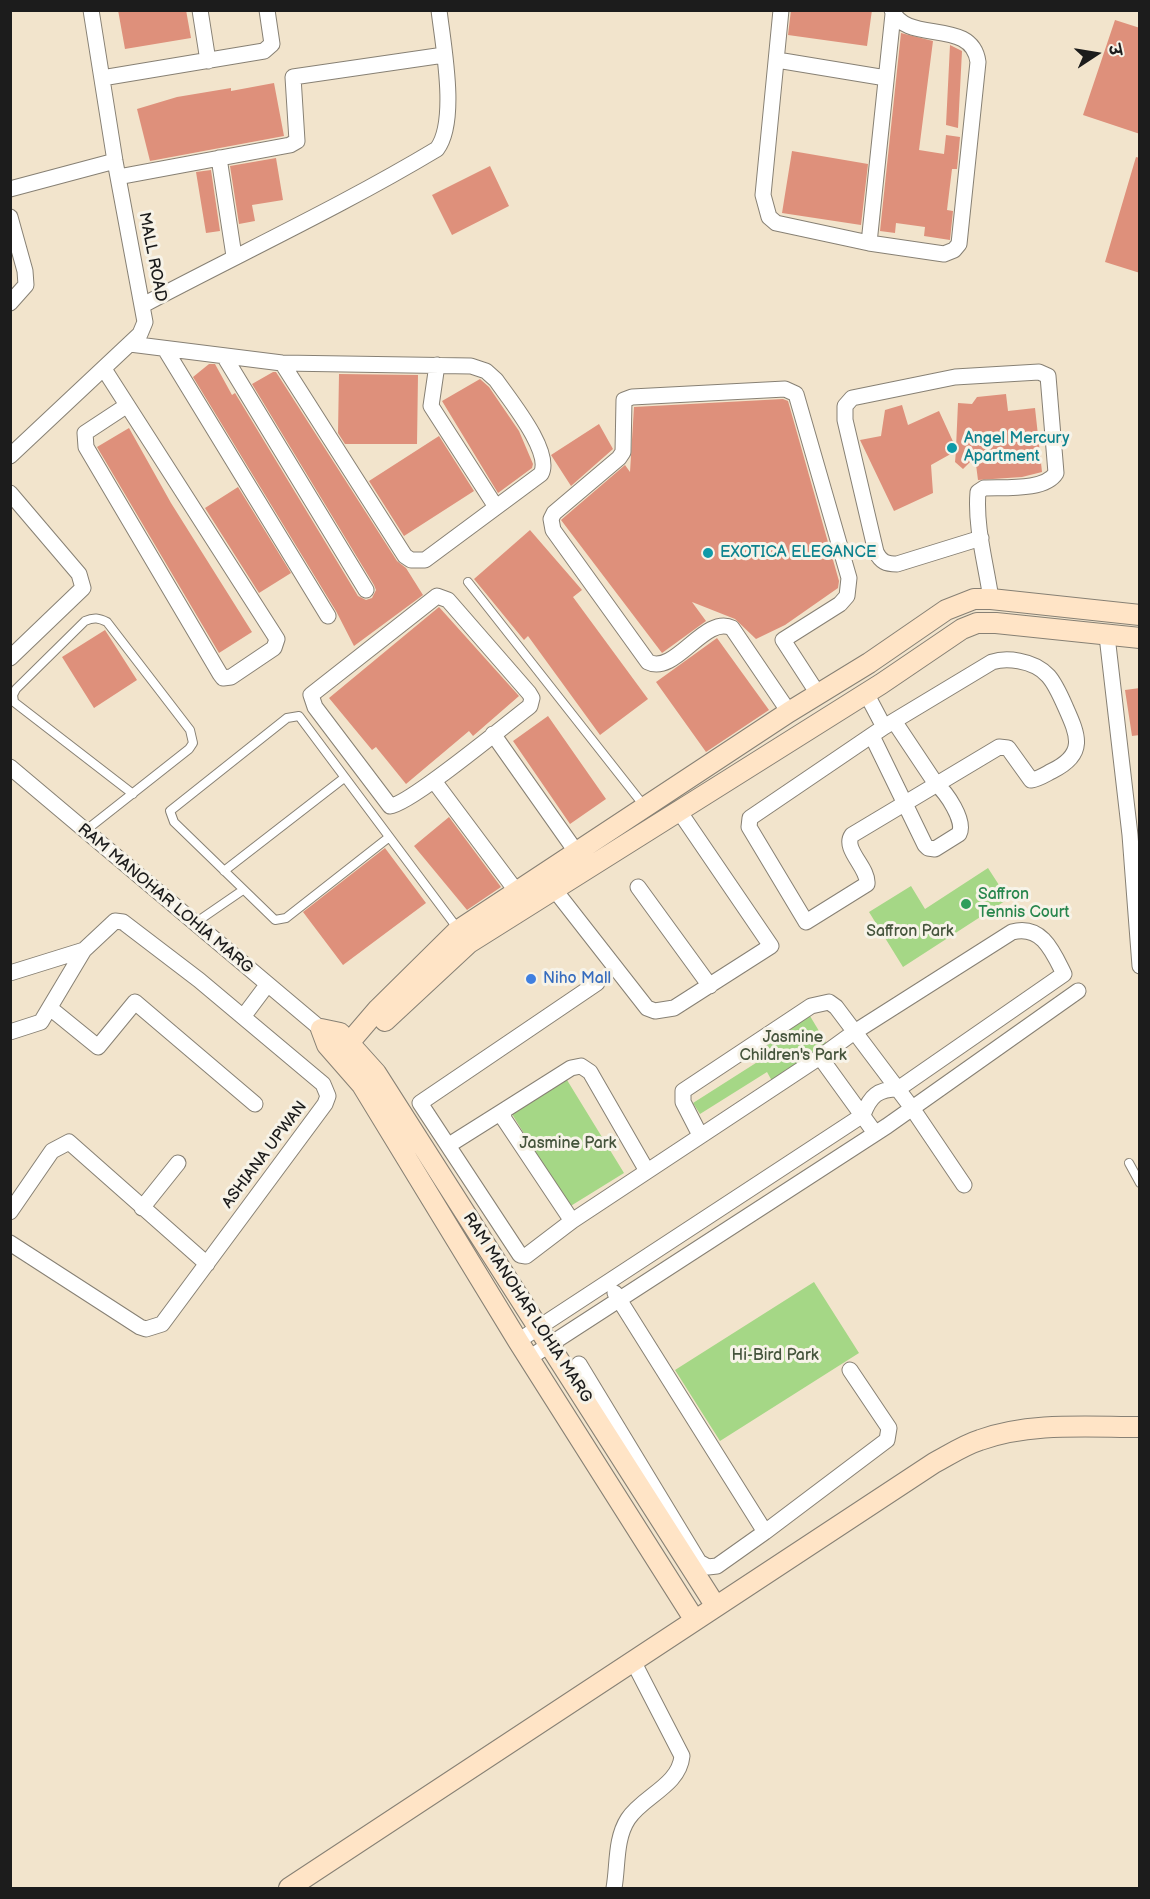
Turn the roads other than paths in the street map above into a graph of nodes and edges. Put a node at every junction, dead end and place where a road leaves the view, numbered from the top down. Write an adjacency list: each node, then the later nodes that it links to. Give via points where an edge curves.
1 (91, 10): 10 (street, MALL ROAD)
2 (200, 10): 9 (street)
3 (267, 10): 9 (street, via 272,36 269,48)
4 (439, 10): 7 (street)
5 (781, 10): 8 (street)
6 (892, 12): 11 (street); 17 (street, via 913,26 965,39 976,51 978,62 959,244 944,254)
7 (444, 55): 12 (street, via 293,77 297,141); 18 (street, via 447,118 445,138 437,149)
8 (777, 60): 11 (street); 17 (street, via 763,195 769,217 776,223)
9 (208, 61): 10 (street)
10 (102, 78): 13 (street, MALL ROAD)
11 (886, 78): 17 (street)
12 (219, 158): 14 (street); 18 (street)
13 (115, 162): 14 (street, MALL ROAD); 15 (street)
14 (118, 177): 20 (street, MALL ROAD)
15 (10, 189)
16 (10, 216): 19 (street, via 26,285)
17 (869, 243)
18 (234, 256): 20 (street)
19 (10, 303)
20 (143, 305): 21 (street, MALL ROAD, via 145,322)
21 (130, 344): 22 (street); 26 (street, MALL ROAD)
22 (165, 349): 23 (street); 36 (street)
23 (224, 356): 24 (street); 33 (street)
24 (282, 363): 25 (street); 30 (street, via 405,556 425,560)
25 (437, 365): 30 (street, via 431,406); 30 (street, via 471,366 486,371 496,380 542,451 545,467 541,474)
26 (104, 369): 27 (street); 28 (street, MALL ROAD)
27 (126, 406): 27 (street, via 277,639 274,648 231,677 223,678 220,674 86,447 85,434)
28 (10, 456)
29 (10, 493): 39 (street, via 79,574 82,588)
30 (496, 507)
31 (981, 538): 31 (street, via 978,492 984,488 1041,484 1052,480 1056,473 1048,376 1039,372 955,377 852,398 845,406 845,420 880,560 897,564); 34 (street)
32 (468, 582): 52 (lane)
33 (366, 590)
34 (991, 599): 35 (street); 41 (street, via 974,599 946,610)
35 (1140, 615)
36 (328, 616)
37 (1107, 636): 38 (street); 40 (street, via 977,623); 55 (street)
38 (1140, 638)
39 (10, 658)
40 (866, 693): 43 (street); 44 (street)
41 (818, 694): 42 (street); 42 (street, via 783,640 840,604 847,596 849,578 796,394 785,389 628,398 623,405 623,452 554,513 553,530 648,662 664,663 716,627 727,625)
42 (795, 708): 43 (street); 52 (street)
43 (815, 726): 53 (street)
44 (883, 728): 49 (street); 49 (street, via 1000,659 1033,663 1053,678 1077,732 1072,757 1063,766 1031,780 1008,748 999,747); 51 (street); 51 (street, via 750,818 749,827 804,921 810,922 867,884 849,839)
45 (493, 734): 48 (street); 48 (street, via 530,706 531,698 443,597 431,599 314,690 312,702 385,803 395,806); 58 (street)
46 (10, 767): 54 (street, RAM MANOHAR LOHIA MARG)
47 (344, 778): 56 (lane); 59 (lane); 59 (lane, via 302,720 293,716 172,807 174,822)
48 (434, 781): 63 (street)
49 (936, 784): 51 (street); 51 (street, via 945,793 961,829 935,849 926,845)
50 (133, 794): 50 (lane, via 14,702 16,689 92,618 108,622 193,737 189,749); 54 (lane)
51 (906, 803)
52 (645, 807): 57 (street)
53 (678, 811): 57 (street); 72 (street, via 771,946)
54 (85, 831): 64 (street, RAM MANOHAR LOHIA MARG)
55 (1135, 833): 66 (street)
56 (388, 838): 62 (lane, via 280,921 271,918); 65 (lane)
57 (608, 844): 58 (street); 61 (street)
58 (578, 853): 63 (street)
59 (224, 871): 62 (lane)
60 (638, 887): 72 (street)
61 (554, 889): 72 (street, via 647,1008 674,1008); 79 (street, via 469,943)
62 (243, 890): 64 (lane)
63 (517, 892): 65 (street)
64 (194, 924): 71 (street, RAM MANOHAR LOHIA MARG)
65 (459, 930): 79 (street, via 378,1009)
66 (1139, 946): 68 (street)
67 (84, 950): 69 (street, ASHIANA UPWAN); 74 (street); 75 (street, ASHIANA UPWAN, via 115,921 123,922)
68 (1140, 966)
69 (10, 973)
70 (597, 982): 88 (street, via 420,1103)
71 (267, 985): 75 (street); 76 (street, RAM MANOHAR LOHIA MARG)
72 (710, 986)
73 (1078, 991): 83 (street)
74 (50, 1008): 77 (street, via 41,1022); 82 (street, via 98,1047 135,1002)
75 (243, 1017): 100 (street, ASHIANA UPWAN, via 323,1084 328,1096)
76 (321, 1029): 79 (street, RAM MANOHAR LOHIA MARG, via 327,1045)
77 (10, 1032)
78 (853, 1032): 80 (street); 81 (street); 81 (street, via 1012,932 1022,929 1038,933 1049,945 1064,974); 87 (street, via 836,1007 829,1002 818,1004 687,1087 681,1096)
79 (349, 1054): 103 (street, RAM MANOHAR LOHIA MARG, via 376,1073); 104 (street, RAM MANOHAR LOHIA MARG, via 362,1085)
80 (820, 1057): 85 (street); 87 (street)
81 (898, 1089): 83 (street); 85 (street, via 875,1094)
82 (255, 1104)
83 (912, 1108): 86 (street); 93 (street)
84 (503, 1111): 88 (street); 91 (street, via 571,1068 581,1066 590,1072); 96 (street, via 504,1119)
85 (863, 1115): 86 (street); 97 (street)
86 (875, 1133): 99 (street)
87 (700, 1135): 91 (street)
88 (449, 1145): 96 (street, via 520,1255 526,1256)
89 (178, 1163): 94 (street)
90 (1129, 1163): 92 (lane)
91 (647, 1171): 96 (street)
92 (1140, 1183)
93 (964, 1185)
94 (142, 1208): 95 (street, via 69,1142 52,1151); 100 (street)
95 (10, 1212)
96 (572, 1221)
97 (688, 1229): 99 (street); 101 (street)
98 (10, 1243): 100 (street, ASHIANA UPWAN, via 146,1329 162,1324)
99 (700, 1247): 102 (street)
100 (207, 1264)
101 (609, 1283): 102 (street); 103 (street)
102 (619, 1300): 105 (street); 110 (street)
103 (539, 1326): 104 (street); 105 (street, RAM MANOHAR LOHIA MARG)
104 (518, 1341): 106 (street, RAM MANOHAR LOHIA MARG)
105 (550, 1343): 106 (street); 111 (street, RAM MANOHAR LOHIA MARG)
106 (529, 1358): 112 (street, RAM MANOHAR LOHIA MARG)
107 (579, 1364): 110 (street, via 699,1562 717,1566)
108 (850, 1370): 110 (street, via 889,1428 887,1440)
109 (1140, 1427): 111 (street, via 1049,1428 1012,1431 979,1440 934,1463)
110 (765, 1532)
111 (715, 1605): 112 (street)
112 (694, 1619): 113 (street)
113 (633, 1661): 114 (street); 115 (street, via 682,1756 675,1776 636,1810 623,1829)
114 (290, 1888)
115 (614, 1888)

